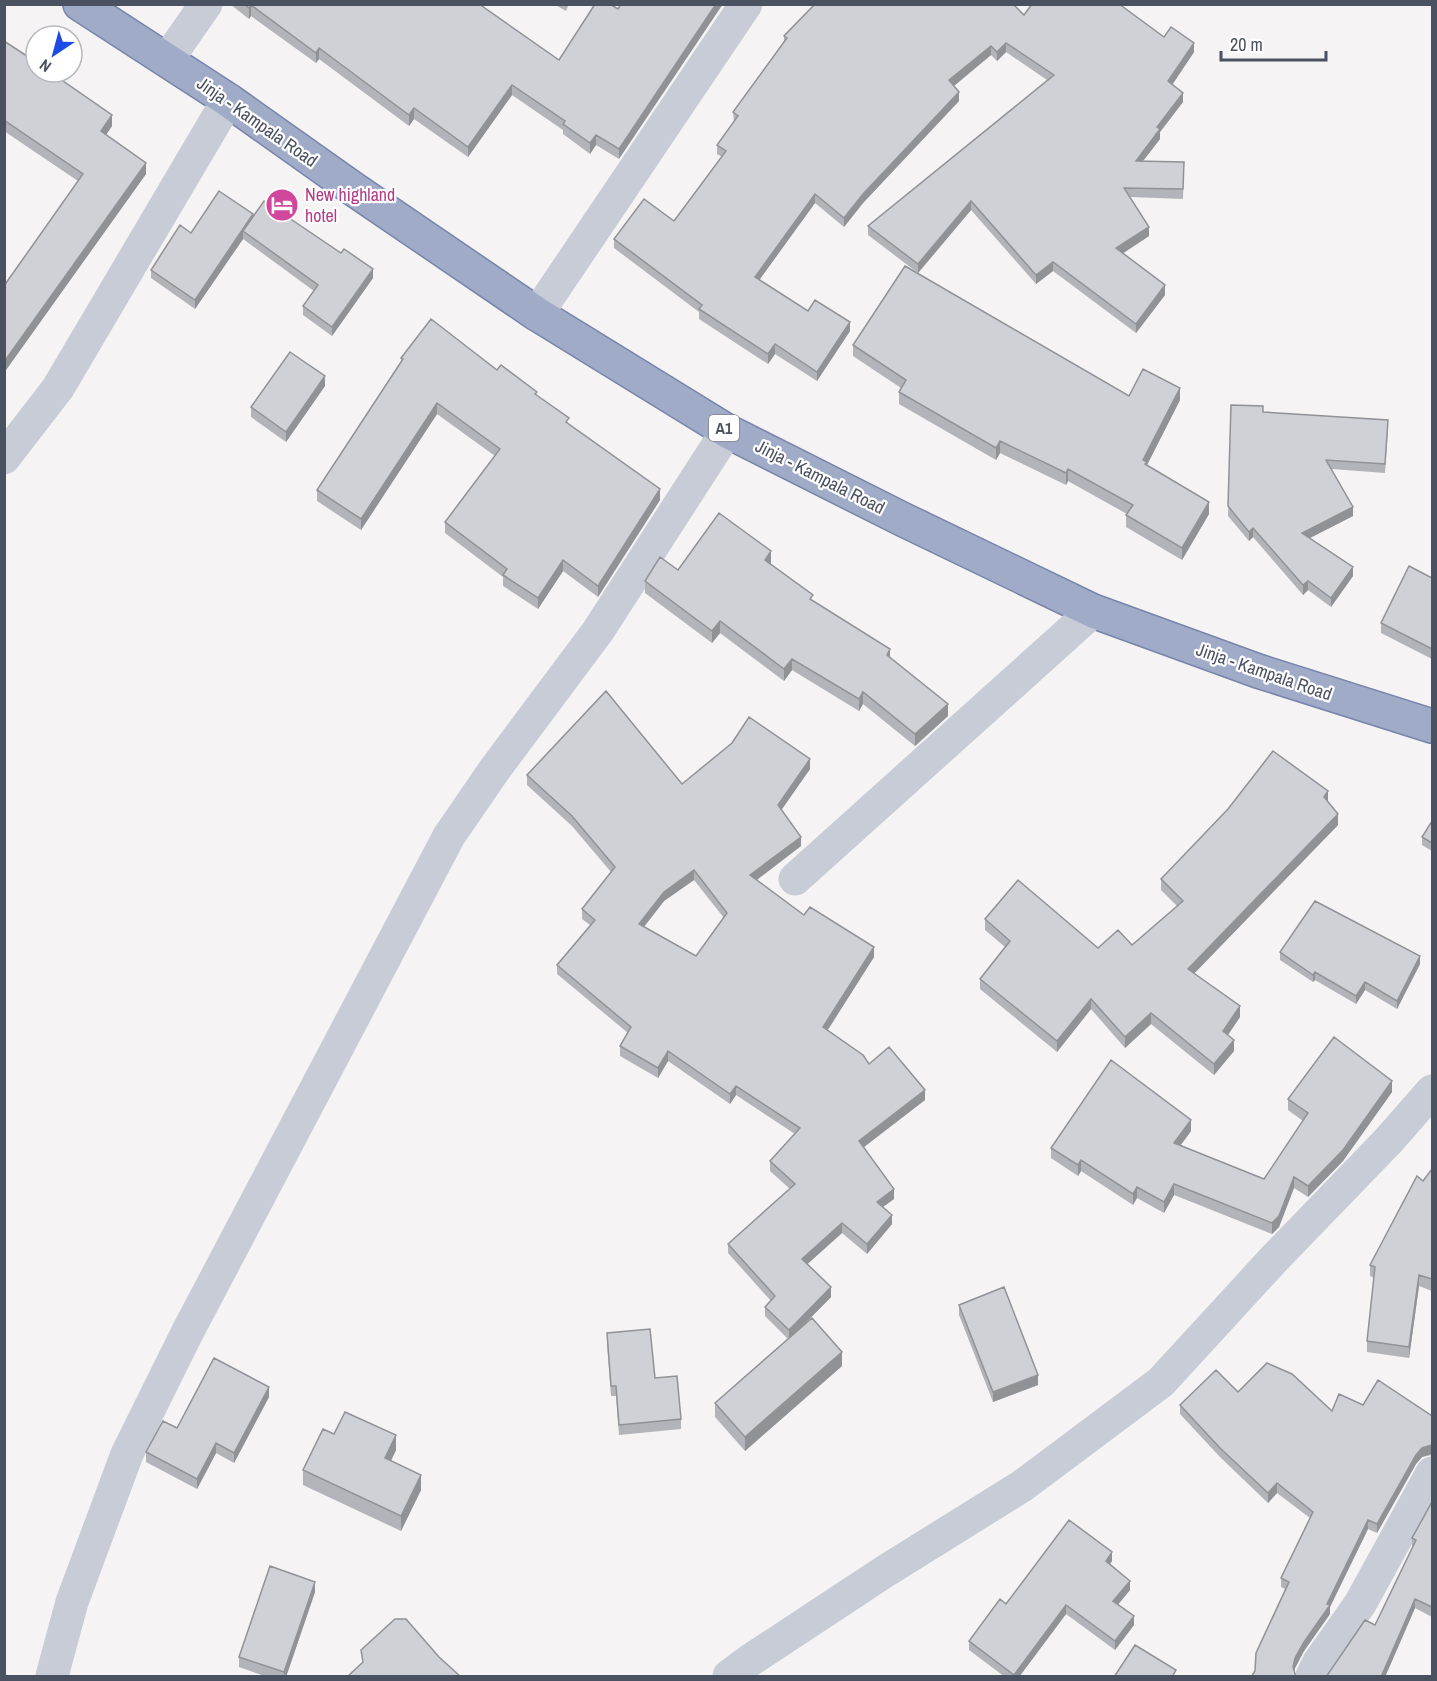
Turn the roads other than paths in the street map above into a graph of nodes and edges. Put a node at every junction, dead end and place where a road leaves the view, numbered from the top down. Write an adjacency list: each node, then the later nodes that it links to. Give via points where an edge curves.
1 (80, 4): 4 (highway, Jinja - Kampala Road / A1)
2 (206, 4): 4 (street)
3 (746, 4): 6 (street)
4 (167, 60): 5 (highway, Jinja - Kampala Road / A1)
5 (228, 100): 6 (highway, Jinja - Kampala Road / A1); 8 (street, via 58,388)
6 (537, 314): 7 (highway, Jinja - Kampala Road / A1)
7 (727, 431): 9 (highway, Jinja - Kampala Road / A1); 14 (street, via 598,632 449,836 127,1454 72,1602)
8 (4, 458)
9 (1093, 611): 10 (highway, Jinja - Kampala Road / A1, via 1258,671); 11 (street)
10 (1432, 726)
11 (795, 879)
12 (1432, 1093): 15 (street, via 1161,1382 1031,1479)
13 (1432, 1473): 16 (street, via 1360,1604)
14 (52, 1677)
15 (729, 1677)
16 (1312, 1677)

